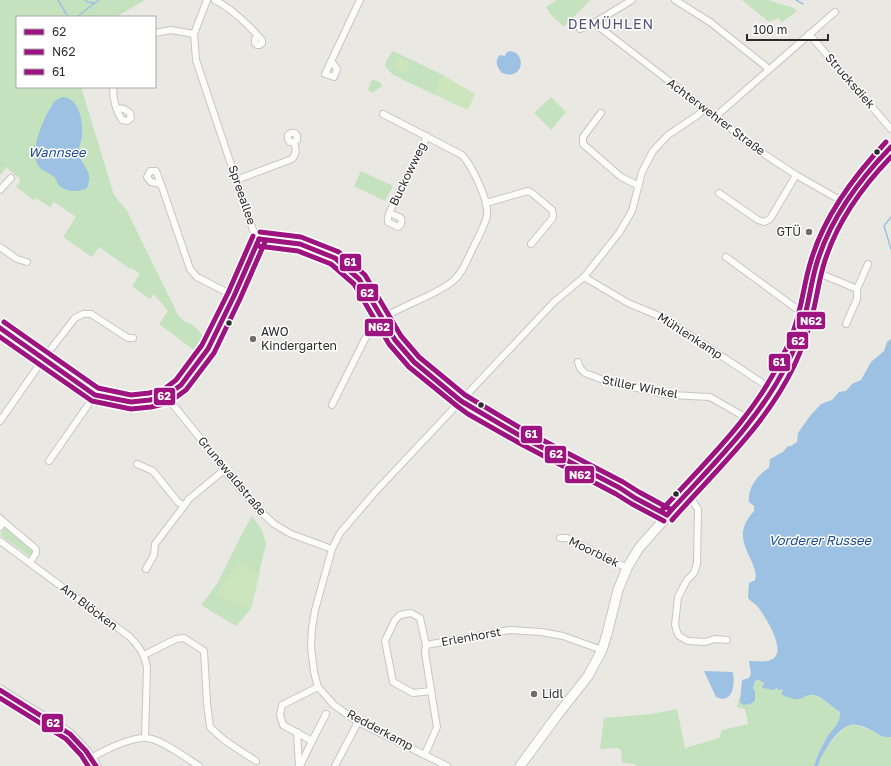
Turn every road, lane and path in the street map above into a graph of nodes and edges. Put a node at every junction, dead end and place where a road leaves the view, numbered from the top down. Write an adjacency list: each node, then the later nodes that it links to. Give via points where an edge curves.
1 (207, 0): 10 (street, Spreeallee)
2 (215, 0): 12 (street, via 232,10)
3 (360, 0): 13 (street)
4 (632, 0): 7 (street)
5 (675, 0): 14 (street, via 710,22)
6 (835, 12): 11 (street)
7 (594, 23): 8 (street); 17 (street, Achterwehrer Straße)
8 (580, 29)
9 (156, 33): 10 (street, via 171,30)
10 (194, 34): 27 (street, Spreeallee, via 196,60)
11 (809, 34): 14 (street); 21 (street, Strucksdiek)
12 (258, 37)
13 (332, 62)
14 (769, 69): 20 (street)
15 (113, 88): 16 (street)
16 (116, 108)
17 (704, 109): 20 (street, Achterwehrer Straße); 29 (street, Redderkamp, via 660,142 648,159)
18 (601, 113): 29 (street, via 583,137 583,144 620,177)
19 (383, 114): 22 (street)
20 (714, 117): 25 (street, Achterwehrer Straße)
21 (891, 128)
22 (427, 136): 32 (street, via 457,151 465,158); 34 (street, Buckowweg)
23 (294, 142): 27 (street, via 297,150 292,159)
24 (891, 147): 33 (street)
25 (796, 175): 31 (street, via 770,219 764,222); 33 (street, Achterwehrer Straße)
26 (11, 178): 30 (street)
27 (236, 180): 35 (street, Spreeallee, via 253,230)
28 (161, 184): 44 (street, via 190,269 197,277)
29 (639, 186): 42 (street, Redderkamp, via 632,211 619,233)
30 (0, 190)
31 (719, 193)
32 (486, 203): 36 (street, via 528,191 552,210 552,219); 46 (street, via 484,223 458,276 441,288)
33 (845, 203): 41 (street, via 828,234)
34 (390, 212)
35 (259, 239): 44 (street, Spreeallee); 46 (street, via 300,244 335,258 359,279)
36 (531, 244)
37 (0, 247): 39 (street, via 17,259)
38 (726, 257): 45 (street)
39 (28, 262)
40 (868, 264): 43 (street)
41 (815, 273): 43 (street); 45 (street)
42 (584, 276): 52 (street, Mühlenkamp, via 628,304 664,318); 55 (street, Redderkamp, via 554,302)
43 (857, 289): 47 (street, via 857,299)
44 (234, 296): 54 (street, Spreeallee, via 208,349 180,386)
45 (805, 314): 52 (street, via 797,340)
46 (383, 318): 55 (street, via 395,340 409,356); 56 (street, via 369,330)
47 (846, 324)
48 (0, 328): 50 (street, Spreeallee)
49 (132, 338): 50 (street, via 124,336 94,315 83,314 71,322)
50 (44, 358): 53 (street, Spreeallee); 58 (street)
51 (578, 362): 57 (street, Stiller Winkel, via 585,373 609,382 670,395 710,397)
52 (773, 390): 57 (street)
53 (95, 395): 54 (street, Spreeallee, via 131,402); 59 (street)
54 (166, 396): 61 (street, Grunewaldstraße)
55 (461, 401): 64 (street); 68 (street, Redderkamp, via 350,521)
56 (332, 405)
57 (750, 420): 62 (street)
58 (0, 421)
59 (48, 461)
60 (137, 464): 63 (street, via 153,471)
61 (224, 470): 63 (street); 68 (street, Grunewaldstraße, via 274,524 291,534)
62 (687, 493): 64 (street); 72 (street, via 698,509 697,564 694,574 686,580 678,597 675,625 679,636 688,640)
63 (184, 506): 71 (street, via 155,544 154,555)
64 (667, 515): 70 (street, via 639,548)
65 (1, 522): 69 (street, via 36,549)
66 (560, 538): 70 (street, Moorblek, via 567,538)
67 (0, 541): 69 (street, Am Blöcken)
68 (332, 549): 76 (street, Redderkamp, via 312,628 311,647)
69 (30, 563): 75 (street, Am Blöcken, via 130,637)
70 (627, 568): 74 (street, via 618,590)
71 (146, 569)
72 (727, 640)
73 (426, 645): 74 (street, Erlenhorst, via 510,630 563,636); 78 (street, Erlenhorst); 78 (street, via 420,618 411,613 400,615 394,620 384,641 393,682 413,693)
74 (602, 650): 91 (street, via 588,676)
75 (144, 654): 82 (street, via 147,675); 86 (street, via 176,639 184,638 204,651 210,727)
76 (318, 687): 80 (street, Redderkamp, via 334,705); 81 (street, via 282,705 280,715 283,725)
77 (0, 690): 85 (street, via 70,734)
78 (431, 691): 84 (street, Erlenhorst, via 437,727)
79 (326, 714): 83 (street)
80 (358, 722): 84 (street, Redderkamp); 89 (street)
81 (297, 732): 83 (street); 88 (street)
82 (145, 738): 85 (street, via 115,746); 87 (street, via 163,745)
83 (312, 741): 88 (street)
84 (425, 754): 90 (street, Redderkamp)
85 (94, 762)
86 (256, 762)
87 (199, 766)
88 (299, 766)
89 (334, 766)
90 (447, 766)
91 (520, 766)

